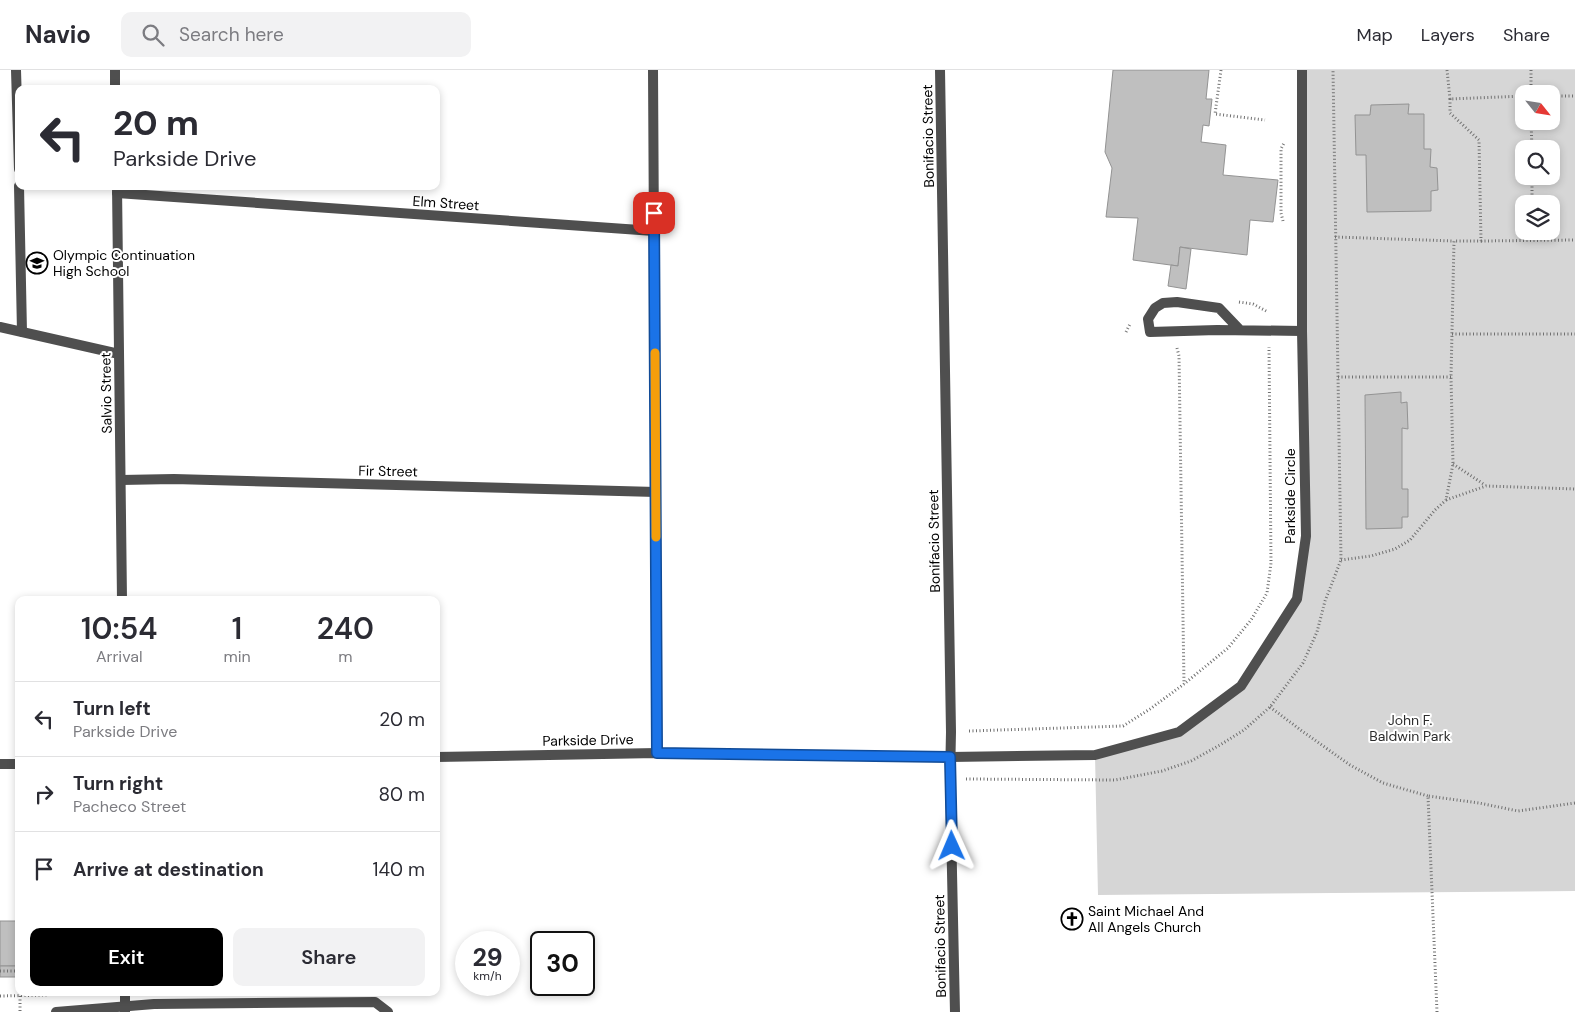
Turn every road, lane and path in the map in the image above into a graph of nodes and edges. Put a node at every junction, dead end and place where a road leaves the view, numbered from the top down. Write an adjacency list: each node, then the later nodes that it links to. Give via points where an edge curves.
1 (16, 70): 10 (street)
2 (115, 70): 11 (street)
3 (653, 70): 22 (street)
4 (940, 70): 49 (street, Bonifacio Street)
5 (1221, 70): 17 (path, via 1216,114)
6 (1302, 70): 32 (street, Parkside Circle)
7 (1333, 70): 23 (path)
8 (1447, 70): 16 (path)
9 (1531, 70): 12 (path)
10 (16, 85)
11 (115, 85)
12 (1531, 85)
13 (1515, 96): 16 (path)
14 (1560, 96): 15 (path)
15 (1575, 96)
16 (1450, 99): 26 (path, via 1450,113 1479,140)
17 (1265, 120)
18 (1284, 141): 21 (path, via 1281,149 1281,213)
19 (19, 190): 33 (street)
20 (117, 190): 22 (street, Elm Street); 37 (street, Salvio Street)
21 (1284, 222)
22 (654, 231): 44 (street)
23 (1335, 237): 25 (path); 39 (path)
24 (1575, 240): 27 (path)
25 (1454, 241): 26 (path); 35 (path)
26 (1481, 241): 27 (path)
27 (1533, 241)
28 (1276, 313): 31 (path, via 1268,312)
29 (0, 327): 33 (street)
30 (1240, 330): 31 (street); 34 (street); 34 (street, via 1219,308 1163,302 1148,319 1150,332)
31 (1269, 331): 32 (street); 48 (path, via 1271,563 1267,593 1251,620 1228,648)
32 (1302, 331): 52 (street, Parkside Circle, via 1306,536 1297,599 1241,686 1178,732 1095,754)
33 (22, 332): 37 (street)
34 (1175, 332): 48 (path, via 1179,356)
35 (1452, 334): 36 (path); 38 (path)
36 (1575, 334)
37 (119, 354): 41 (street, Salvio Street)
38 (1451, 377): 39 (path); 40 (path)
39 (1338, 378): 46 (path)
40 (1453, 464): 42 (path); 45 (path)
41 (121, 480): 44 (street, Fir Street); 47 (street, Salvio Street)
42 (1486, 486): 43 (path); 45 (path)
43 (1575, 489)
44 (656, 492): 50 (street)
45 (1446, 500): 46 (path, via 1410,540 1395,549)
46 (1341, 560): 55 (path, via 1303,663 1270,707 1350,765 1383,783)
47 (122, 596)
48 (1184, 684): 49 (path, via 1123,726)
49 (951, 732): 52 (street, Bonifacio Street)
50 (657, 753): 51 (street, Parkside Drive); 52 (street, Parkside Drive)
51 (440, 757)
52 (950, 757): 66 (street, Bonifacio Street)
53 (0, 764): 54 (street)
54 (15, 764)
55 (1428, 796): 56 (path, via 1518,811); 67 (path)
56 (1575, 803)
57 (0, 971): 58 (path)
58 (15, 971)
59 (0, 996): 60 (path)
60 (20, 996): 63 (path)
61 (125, 996): 62 (street)
62 (125, 1009): 64 (street); 65 (street, via 154,1004 375,1002)
63 (20, 1012)
64 (56, 1012)
65 (388, 1012)
66 (955, 1012)
67 (1437, 1012)

